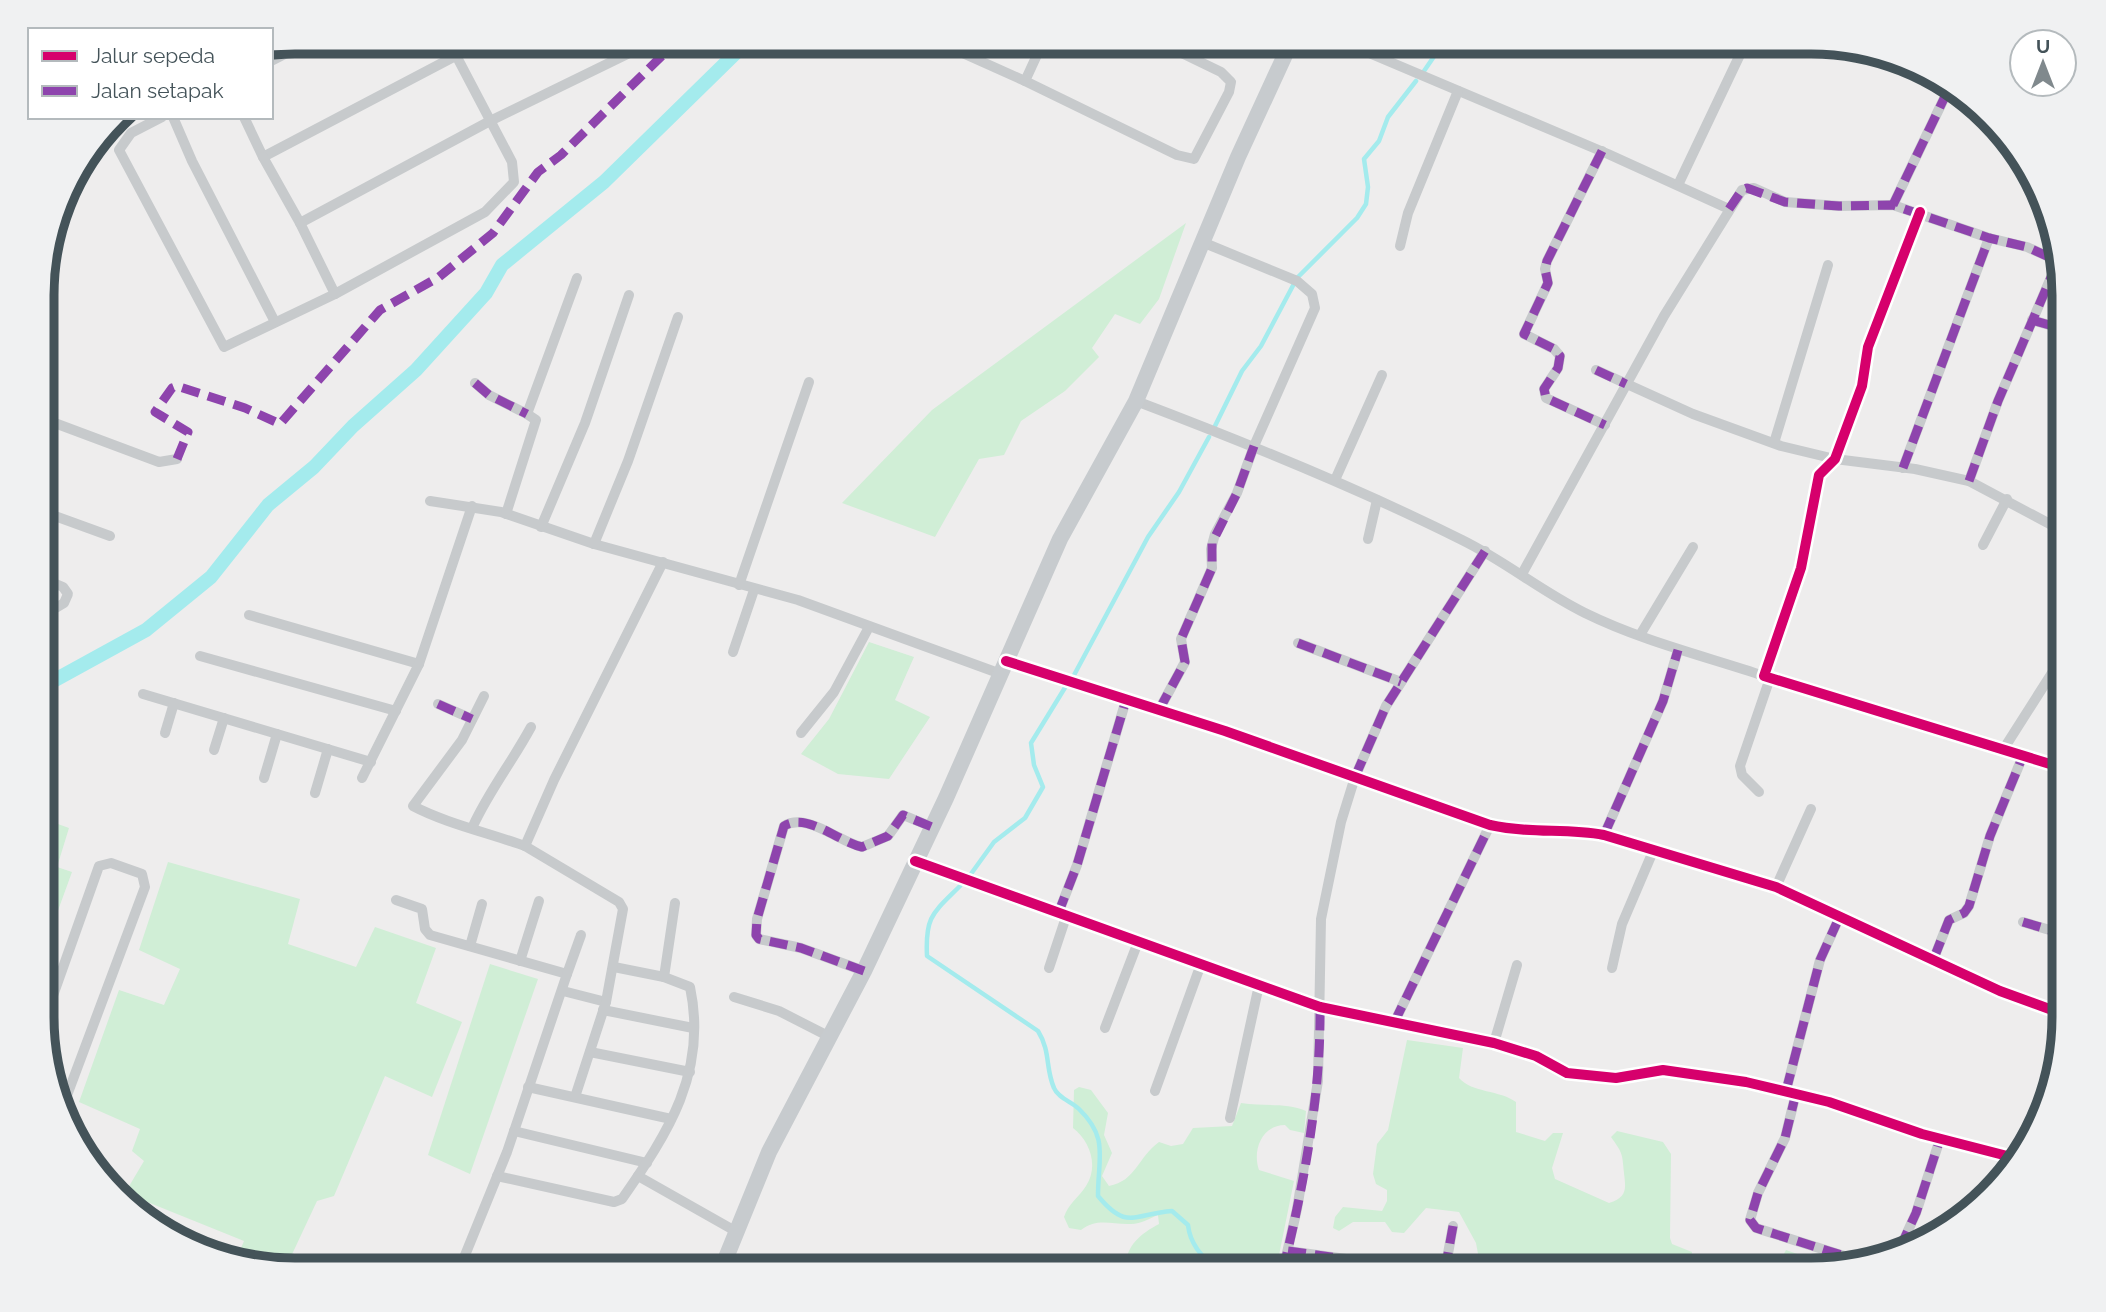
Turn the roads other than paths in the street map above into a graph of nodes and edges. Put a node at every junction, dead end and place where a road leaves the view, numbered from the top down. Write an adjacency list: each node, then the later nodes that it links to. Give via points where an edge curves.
1 (627, 54): 15 (street)
2 (965, 54): 9 (street)
3 (1037, 54): 9 (street)
4 (1183, 54): 9 (street, via 1221,72 1231,82 1194,159)
5 (1286, 54): 24 (main road)
6 (1371, 54): 10 (street)
7 (1740, 54): 18 (street)
8 (456, 55): 15 (street); 17 (street)
9 (1025, 81)
10 (1458, 91): 16 (street); 25 (street, via 1408,213)
11 (1946, 95): 19 (street)
12 (158, 119): 34 (street, via 131,133 119,150 224,347)
13 (174, 119): 34 (street)
14 (245, 119): 17 (street)
15 (490, 121): 22 (street); 30 (street, via 512,162 514,182 485,212)
16 (1602, 151): 18 (street); 44 (street, via 1547,261 1548,282 1524,334 1560,356 1544,389 1546,398)
17 (263, 157): 22 (street)
18 (1678, 185): 20 (street)
19 (1894, 205): 20 (street, via 1785,202 1747,188); 21 (street)
20 (1729, 209): 40 (street)
21 (1920, 212): 23 (street); 48 (street, via 1868,347 1862,386)
22 (300, 223): 30 (street)
23 (1989, 238): 26 (street); 49 (street)
24 (1202, 242): 41 (main road); 46 (street, via 1297,281 1312,294 1313,316)
25 (1400, 246)
26 (2048, 257)
27 (1828, 265): 45 (street)
28 (2051, 277): 33 (street)
29 (577, 278): 42 (street)
30 (335, 293): 34 (street)
31 (629, 295): 59 (street, via 585,423)
32 (678, 317): 62 (street)
33 (2032, 320): 35 (street); 51 (street)
34 (275, 322)
35 (2051, 326)
36 (1596, 370): 40 (street)
37 (1382, 375): 50 (street)
38 (809, 382): 69 (street)
39 (475, 383): 42 (street)
40 (1626, 384): 44 (street); 45 (street)
41 (1136, 401): 46 (street); 80 (main road, via 1060,539)
42 (527, 414): 56 (street, via 536,420)
43 (54, 423): 47 (street, via 159,462)
44 (1605, 425): 67 (street)
45 (1774, 443): 48 (street)
46 (1254, 446): 50 (street); 89 (street, via 1212,542 1212,568 1181,642 1185,662)
47 (177, 458)
48 (1835, 459): 49 (street); 82 (street, via 1819,475 1801,568)
49 (1903, 468): 51 (street)
50 (1335, 480): 54 (street)
51 (1969, 481): 52 (street)
52 (2007, 499): 58 (street); 63 (street)
53 (430, 500): 55 (street)
54 (1377, 500): 61 (street); 65 (street)
55 (472, 506): 56 (street); 79 (street)
56 (506, 513): 59 (street)
57 (54, 516): 60 (street)
58 (2051, 524)
59 (541, 527): 62 (street)
60 (110, 536)
61 (1368, 539)
62 (594, 544): 66 (street)
63 (1983, 545)
64 (1693, 547): 74 (street)
65 (1485, 551): 67 (street); 83 (street)
66 (663, 562): 69 (street); 113 (street)
67 (1522, 574): 74 (street, via 1582,612)
68 (54, 583): 71 (street, via 68,594)
69 (739, 585): 70 (street)
70 (754, 590): 73 (street, via 798,600); 77 (street)
71 (54, 609)
72 (249, 615): 79 (street)
73 (869, 627): 80 (street); 95 (street, via 834,692)
74 (1640, 635): 76 (street)
75 (1298, 643): 83 (street)
76 (1678, 650): 82 (street); 112 (street, via 1663,701)
77 (733, 652)
78 (200, 656): 90 (street)
79 (419, 664): 90 (street)
80 (1004, 667): 86 (street); 111 (main road)
81 (2051, 675): 99 (street)
82 (1767, 677): 99 (street); 106 (street, via 1740,766 1741,775)
83 (1401, 682): 103 (street)
84 (143, 694): 87 (street)
85 (484, 696): 92 (street)
86 (1126, 700): 89 (street); 121 (street)
87 (174, 703): 91 (street); 94 (street)
88 (438, 705): 92 (street)
89 (1159, 710): 103 (street)
90 (396, 711): 101 (street)
91 (224, 718): 96 (street); 98 (street)
92 (472, 719): 110 (street, via 462,740 413,806)
93 (531, 727): 110 (street)
94 (165, 733)
95 (801, 733)
96 (278, 734): 97 (street); 104 (street)
97 (328, 749): 101 (street); 107 (street)
98 (214, 750)
99 (2003, 750): 100 (street)
100 (2022, 758): 102 (street); 128 (street, via 1990,836 1969,906 1949,920)
101 (371, 762): 105 (street)
102 (2051, 765)
103 (1355, 777): 109 (street); 143 (street, via 1321,919)
104 (264, 778)
105 (362, 778)
106 (1759, 792)
107 (315, 793)
108 (1811, 809): 116 (street)
109 (1490, 825): 112 (street, via 1524,832); 145 (street)
110 (473, 827): 113 (street)
111 (932, 827): 115 (main road); 135 (street, via 903,815 888,836 862,847 811,824 789,822 784,826 757,919 757,937)
112 (1604, 835): 114 (street)
113 (525, 846): 132 (street, via 620,904 623,916)
114 (1654, 849): 116 (street); 134 (street, via 1622,924)
115 (915, 861): 121 (street); 135 (main road)
116 (1776, 887): 122 (street)
117 (396, 900): 127 (street, via 422,909 430,935)
118 (539, 901): 129 (street)
119 (675, 903): 137 (street)
120 (482, 904): 127 (street)
121 (1062, 915): 126 (street); 133 (street)
122 (1839, 918): 128 (street); 154 (street, via 1816,973)
123 (2023, 922): 124 (street)
124 (2051, 930)
125 (581, 934): 136 (street)
126 (1138, 942): 130 (street); 147 (street)
127 (470, 946): 129 (street)
128 (1934, 958): 144 (street, via 2000,991)
129 (520, 961): 136 (street)
130 (1200, 964): 138 (street); 153 (street)
131 (1517, 965): 149 (street)
132 (614, 967): 137 (street); 142 (street)
133 (1049, 968)
134 (1612, 968)
135 (864, 971): 148 (main road)
136 (567, 974): 139 (street)
137 (664, 976): 146 (street, via 690,987)
138 (1259, 985): 143 (street); 157 (street)
139 (563, 991): 142 (street); 152 (street)
140 (54, 993): 155 (street, via 99,866 111,863 142,874 145,887)
141 (734, 997): 148 (street, via 779,1011)
142 (604, 1006): 146 (street); 150 (street)
143 (1320, 1007): 145 (street); 168 (street, via 1318,1081)
144 (2051, 1010)
145 (1394, 1023): 149 (street)
146 (693, 1028): 151 (street)
147 (1105, 1028)
148 (830, 1037): 166 (main road, via 769,1152)
149 (1494, 1043): 154 (street, via 1536,1056 1567,1073 1616,1078 1663,1070)
150 (590, 1052): 151 (street); 156 (street)
151 (690, 1072): 158 (street)
152 (528, 1087): 156 (street); 159 (street)
153 (1155, 1091)
154 (1791, 1092): 160 (street); 169 (street, via 1785,1138 1750,1220 1756,1228)
155 (67, 1095)
156 (575, 1097): 158 (street)
157 (1230, 1118)
158 (671, 1119): 162 (street)
159 (514, 1131): 162 (street); 163 (street)
160 (1940, 1139): 161 (street); 167 (street)
161 (2007, 1157)
162 (647, 1163): 164 (street)
163 (498, 1176): 164 (street, via 614,1202 622,1199); 173 (street)
164 (638, 1176): 166 (street)
165 (1453, 1226): 172 (street)
166 (737, 1232): 174 (main road)
167 (1904, 1238)
168 (1288, 1251): 170 (street); 171 (street)
169 (1842, 1255)
170 (1286, 1257)
171 (1316, 1257)
172 (1447, 1257)
173 (464, 1258)
174 (726, 1258)

